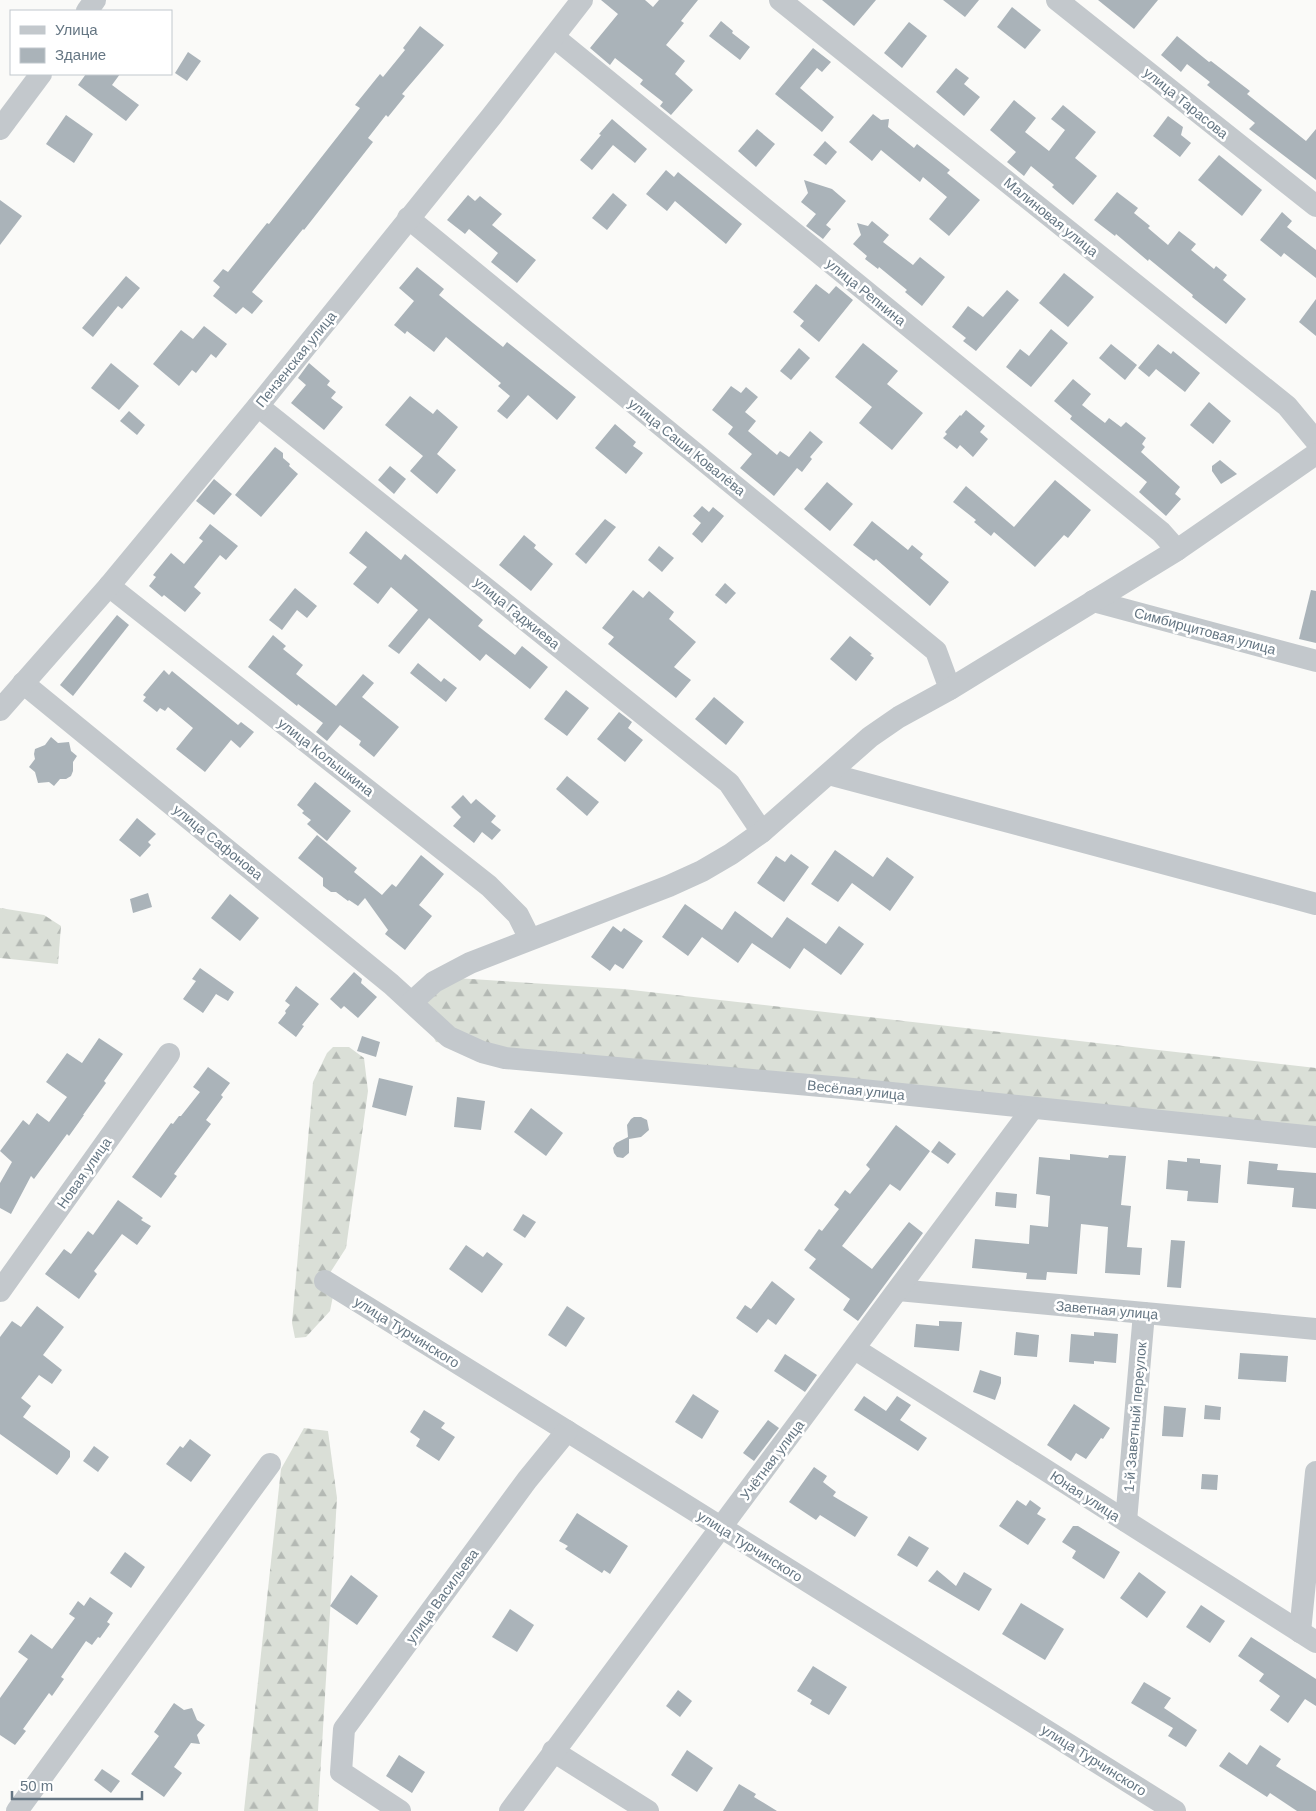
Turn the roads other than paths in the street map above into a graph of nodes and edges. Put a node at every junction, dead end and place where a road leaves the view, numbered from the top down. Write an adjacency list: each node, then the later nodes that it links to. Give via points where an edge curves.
1 (582, 0): 4 (street, Пензенская улица)
2 (780, 0): 10 (street, Малиновая улица, via 1287,406)
3 (1057, 0): 7 (street, улица Тарасова)
4 (554, 37): 8 (street, Пензенская улица); 12 (street, улица Репнина, via 1161,532)
5 (40, 75): 6 (street)
6 (0, 129)
7 (1316, 206)
8 (408, 218): 9 (street, Пензенская улица); 17 (street, улица Саши Ковалёва, via 936,651)
9 (258, 406): 13 (street, Пензенская улица); 20 (street, улица Гаджиева, via 729,782)
10 (1316, 441)
11 (1316, 454): 12 (street)
12 (1177, 550): 14 (street)
13 (109, 586): 16 (street, Пензенская улица); 22 (street, улица Колышкина, via 489,886 518,915)
14 (1093, 601): 15 (street, Симбирцитовая улица); 17 (street)
15 (1316, 661)
16 (23, 683): 18 (street, Пензенская улица); 23 (street, улица Сафонова)
17 (950, 689): 19 (street, via 870,736)
18 (0, 710)
19 (829, 774): 20 (street); 21 (street)
20 (762, 832): 22 (street, via 731,854 668,886)
21 (1316, 904)
22 (530, 939): 23 (street, via 470,962 434,982)
23 (412, 1002): 25 (street, Весёлая улица, via 449,1037 505,1058 843,1088)
24 (169, 1054): 29 (street, Новая улица)
25 (1032, 1109): 26 (street, Весёлая улица); 28 (street, Учётная улица)
26 (1316, 1137)
27 (325, 1281): 33 (street, улица Турчинского)
28 (898, 1290): 30 (street, Заветная улица); 32 (street, Учётная улица)
29 (0, 1291)
30 (1144, 1313): 31 (street, Заветная улица); 36 (street, 1-й Заветный переулок)
31 (1316, 1329)
32 (855, 1349): 36 (street, Юная улица); 37 (street, Учётная улица)
33 (567, 1430): 37 (street, улица Турчинского); 41 (street, улица Васильева, via 344,1728 341,1772)
34 (270, 1464): 40 (street)
35 (1316, 1472): 38 (street)
36 (1126, 1521): 38 (street, Юная улица)
37 (722, 1528): 39 (street, Учётная улица); 44 (street, улица Турчинского)
38 (1308, 1637)
39 (553, 1752): 42 (street, Учётная улица); 43 (street)
40 (18, 1811)
41 (400, 1811)
42 (510, 1811)
43 (648, 1811)
44 (1175, 1811)

